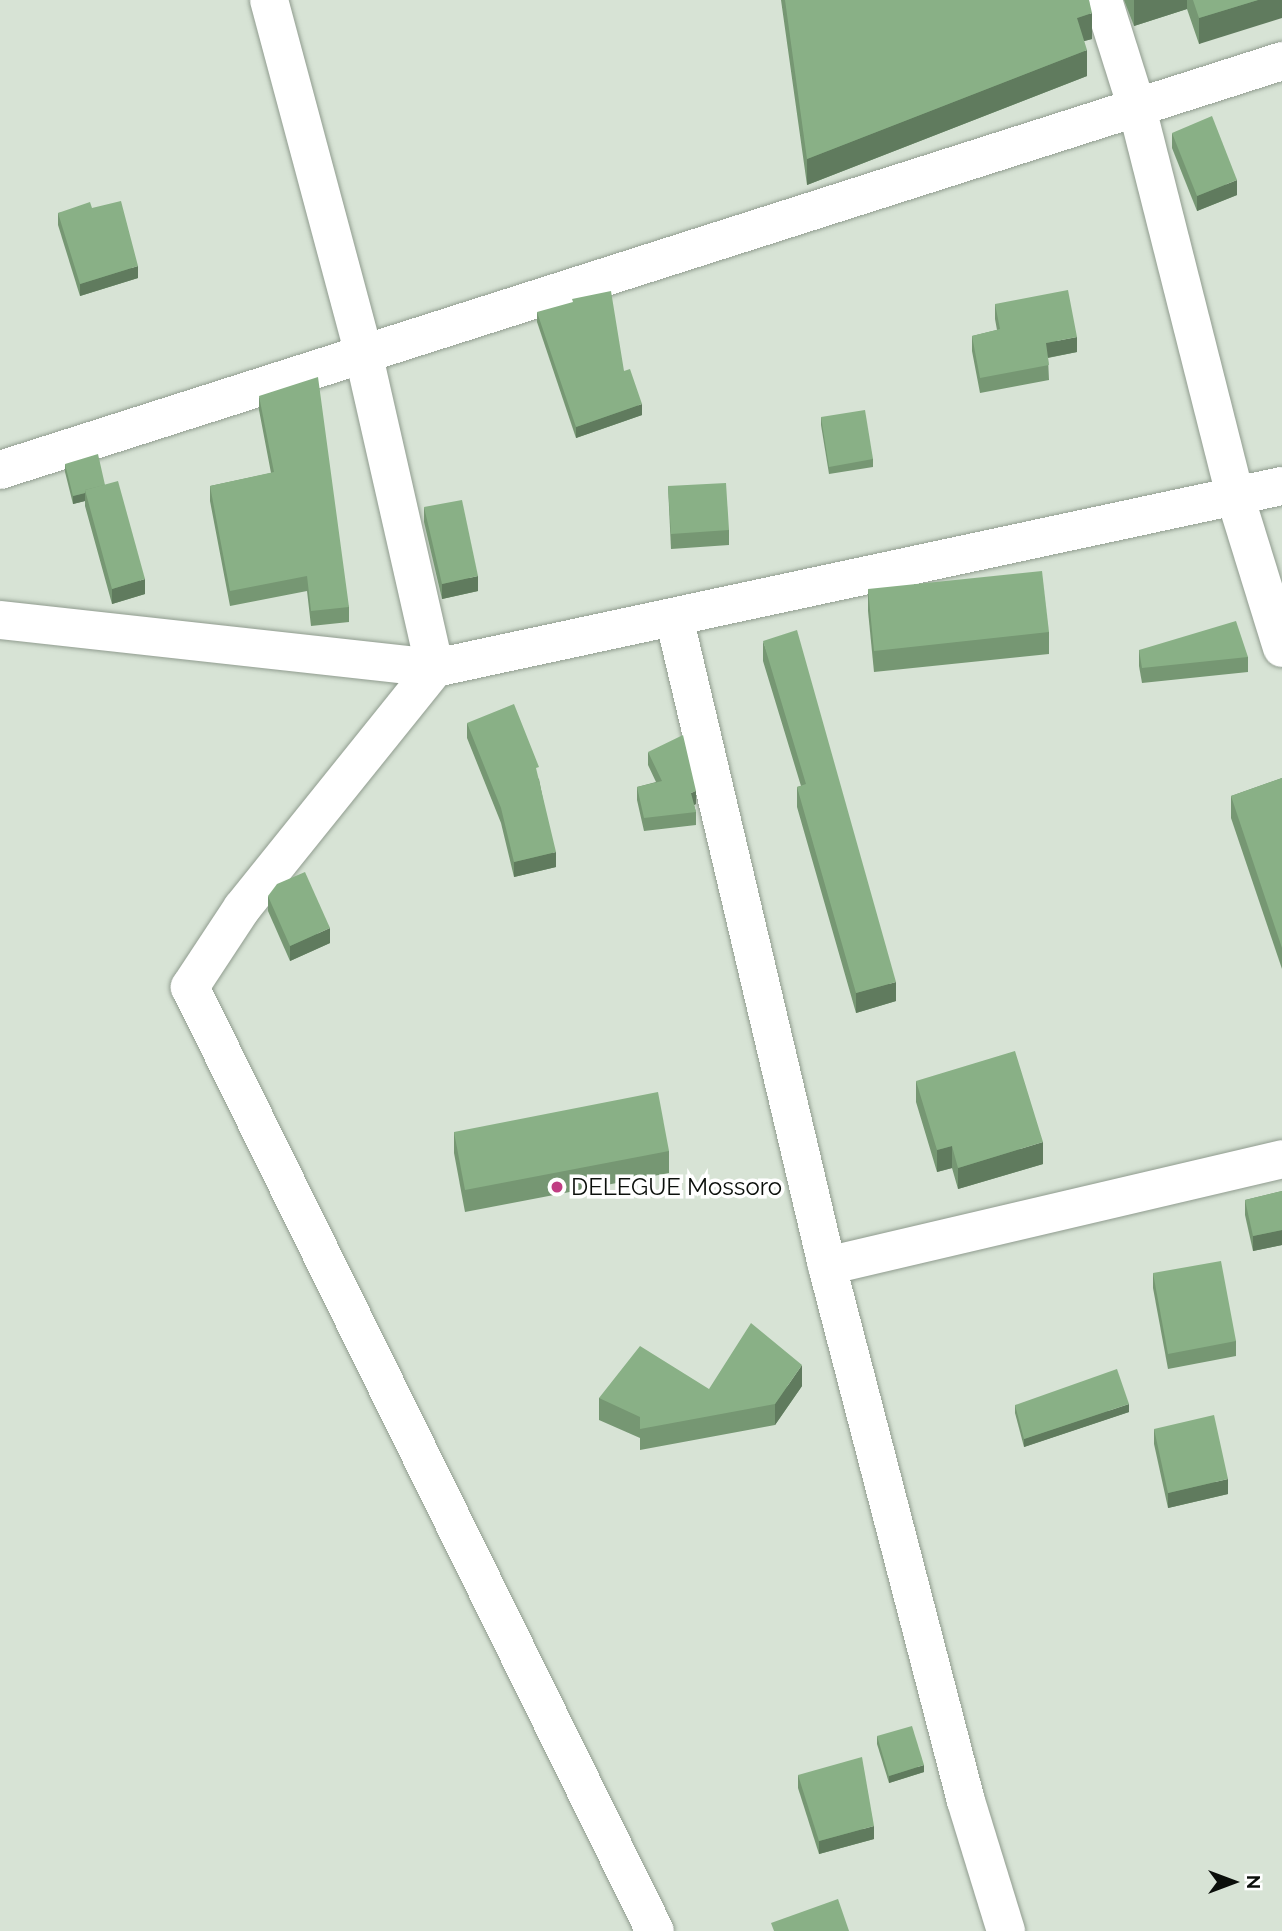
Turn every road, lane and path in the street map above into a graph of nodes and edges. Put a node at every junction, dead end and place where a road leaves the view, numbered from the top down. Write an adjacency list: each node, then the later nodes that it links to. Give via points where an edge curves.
1 (269, 0): 5 (street)
2 (1103, 0): 4 (street)
3 (1282, 61): 4 (street)
4 (1137, 108): 5 (street); 8 (street)
5 (363, 352): 6 (street); 12 (street)
6 (0, 470)
7 (1282, 486): 8 (street)
8 (1235, 496): 9 (street); 11 (street)
9 (674, 617): 12 (street); 14 (street)
10 (0, 620): 12 (street)
11 (1282, 648)
12 (435, 668): 15 (street, via 242,908 190,987)
13 (1282, 1159): 14 (street)
14 (827, 1266): 16 (street, via 966,1801)
15 (655, 1931)
16 (1006, 1931)

